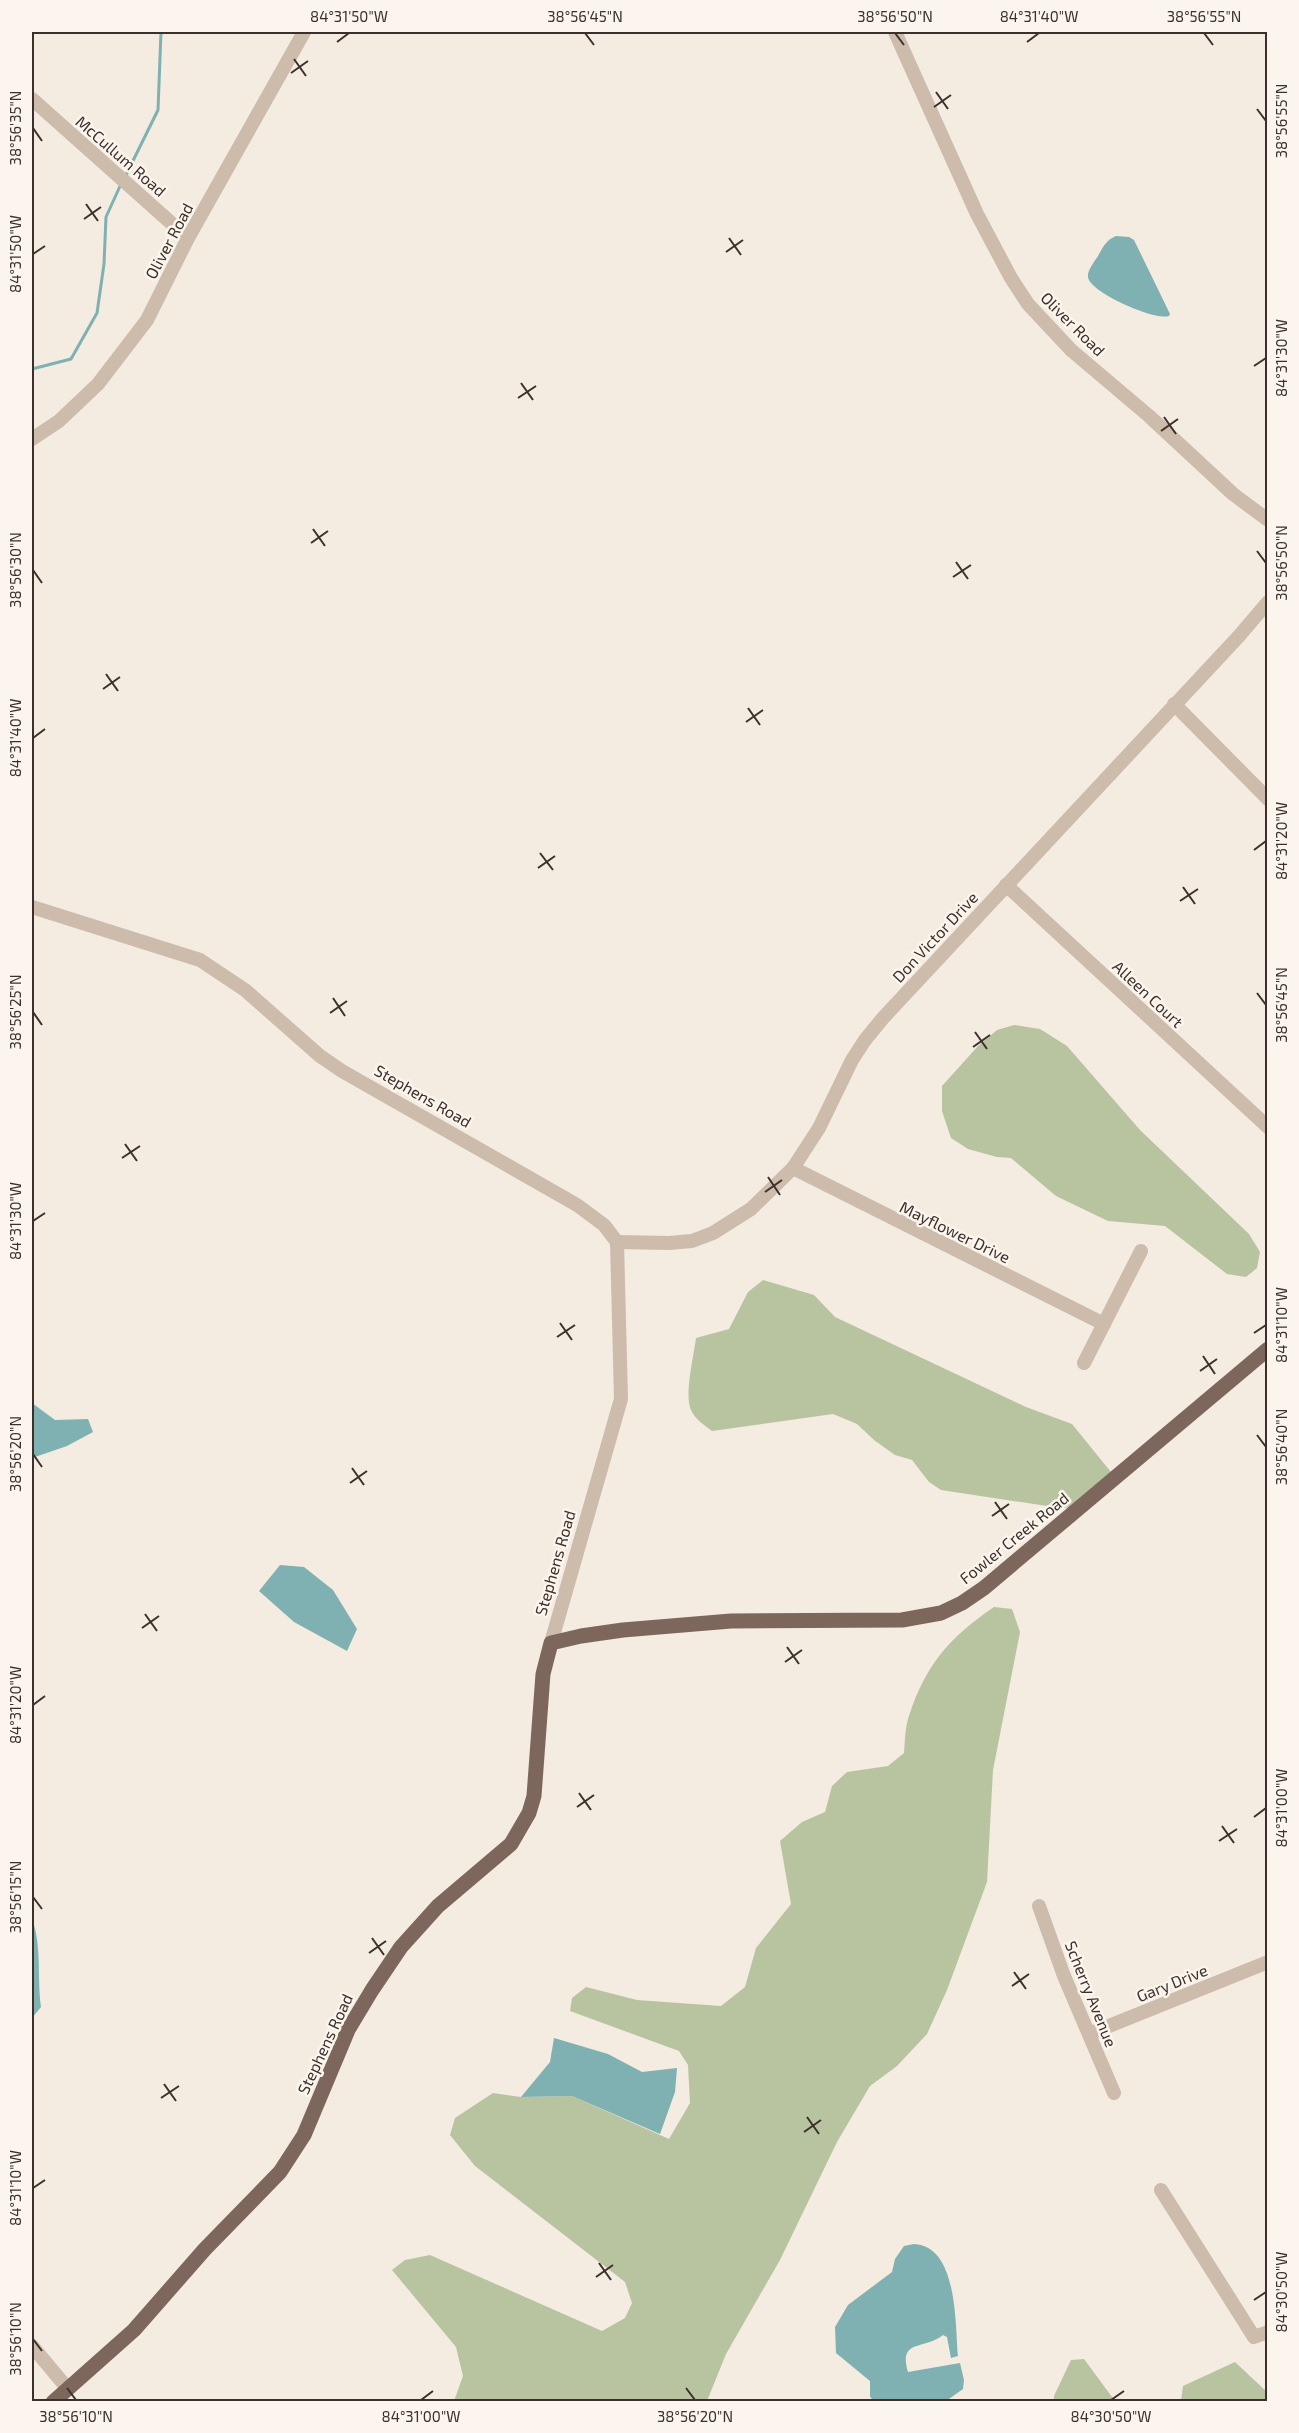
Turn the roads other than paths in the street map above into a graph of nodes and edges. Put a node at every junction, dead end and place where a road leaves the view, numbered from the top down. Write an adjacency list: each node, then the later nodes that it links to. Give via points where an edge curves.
1 (304, 32): 4 (street, Oliver Road)
2 (895, 32): 6 (street, Oliver Road, via 977,214 1028,304 1071,350 1233,494)
3 (32, 99): 4 (street, McCullum Road)
4 (188, 238): 5 (street, Oliver Road, via 147,320 120,357 59,421)
5 (32, 439)
6 (1268, 520)
7 (1268, 602): 8 (street, Don Victor Drive)
8 (1174, 704): 9 (street); 10 (street, Don Victor Drive)
9 (1268, 799)
10 (1006, 885): 12 (street, Alleen Court); 13 (street, Don Victor Drive, via 865,1040 819,1128)
11 (32, 907): 14 (street, Stephens Road, via 175,951 215,968 342,1071 577,1205 604,1225)
12 (1268, 1127)
13 (793, 1168): 14 (street, Don Victor Drive, via 752,1209 713,1233 669,1244); 16 (street, Mayflower Drive)
14 (617, 1242): 19 (street, Stephens Road, via 621,1399)
15 (1141, 1251): 16 (street)
16 (1104, 1324): 18 (street)
17 (1268, 1349): 19 (main road, Fowler Creek Road, via 984,1588 941,1613 902,1620 731,1621 623,1630)
18 (1084, 1364)
19 (551, 1643): 27 (main road, Stephens Road, via 543,1674 534,1796 511,1844 438,1906 401,1947 348,2030 304,2134 280,2172 134,2330)
20 (1039, 1906): 22 (street, Scherry Avenue)
21 (1268, 1962): 22 (street, Gary Drive)
22 (1089, 2034): 23 (street, Scherry Avenue)
23 (1114, 2093)
24 (1161, 2190): 25 (street)
25 (1261, 2335)
26 (32, 2346): 27 (street)
27 (68, 2389): 28 (main road, Stephens Road)
28 (53, 2402)

